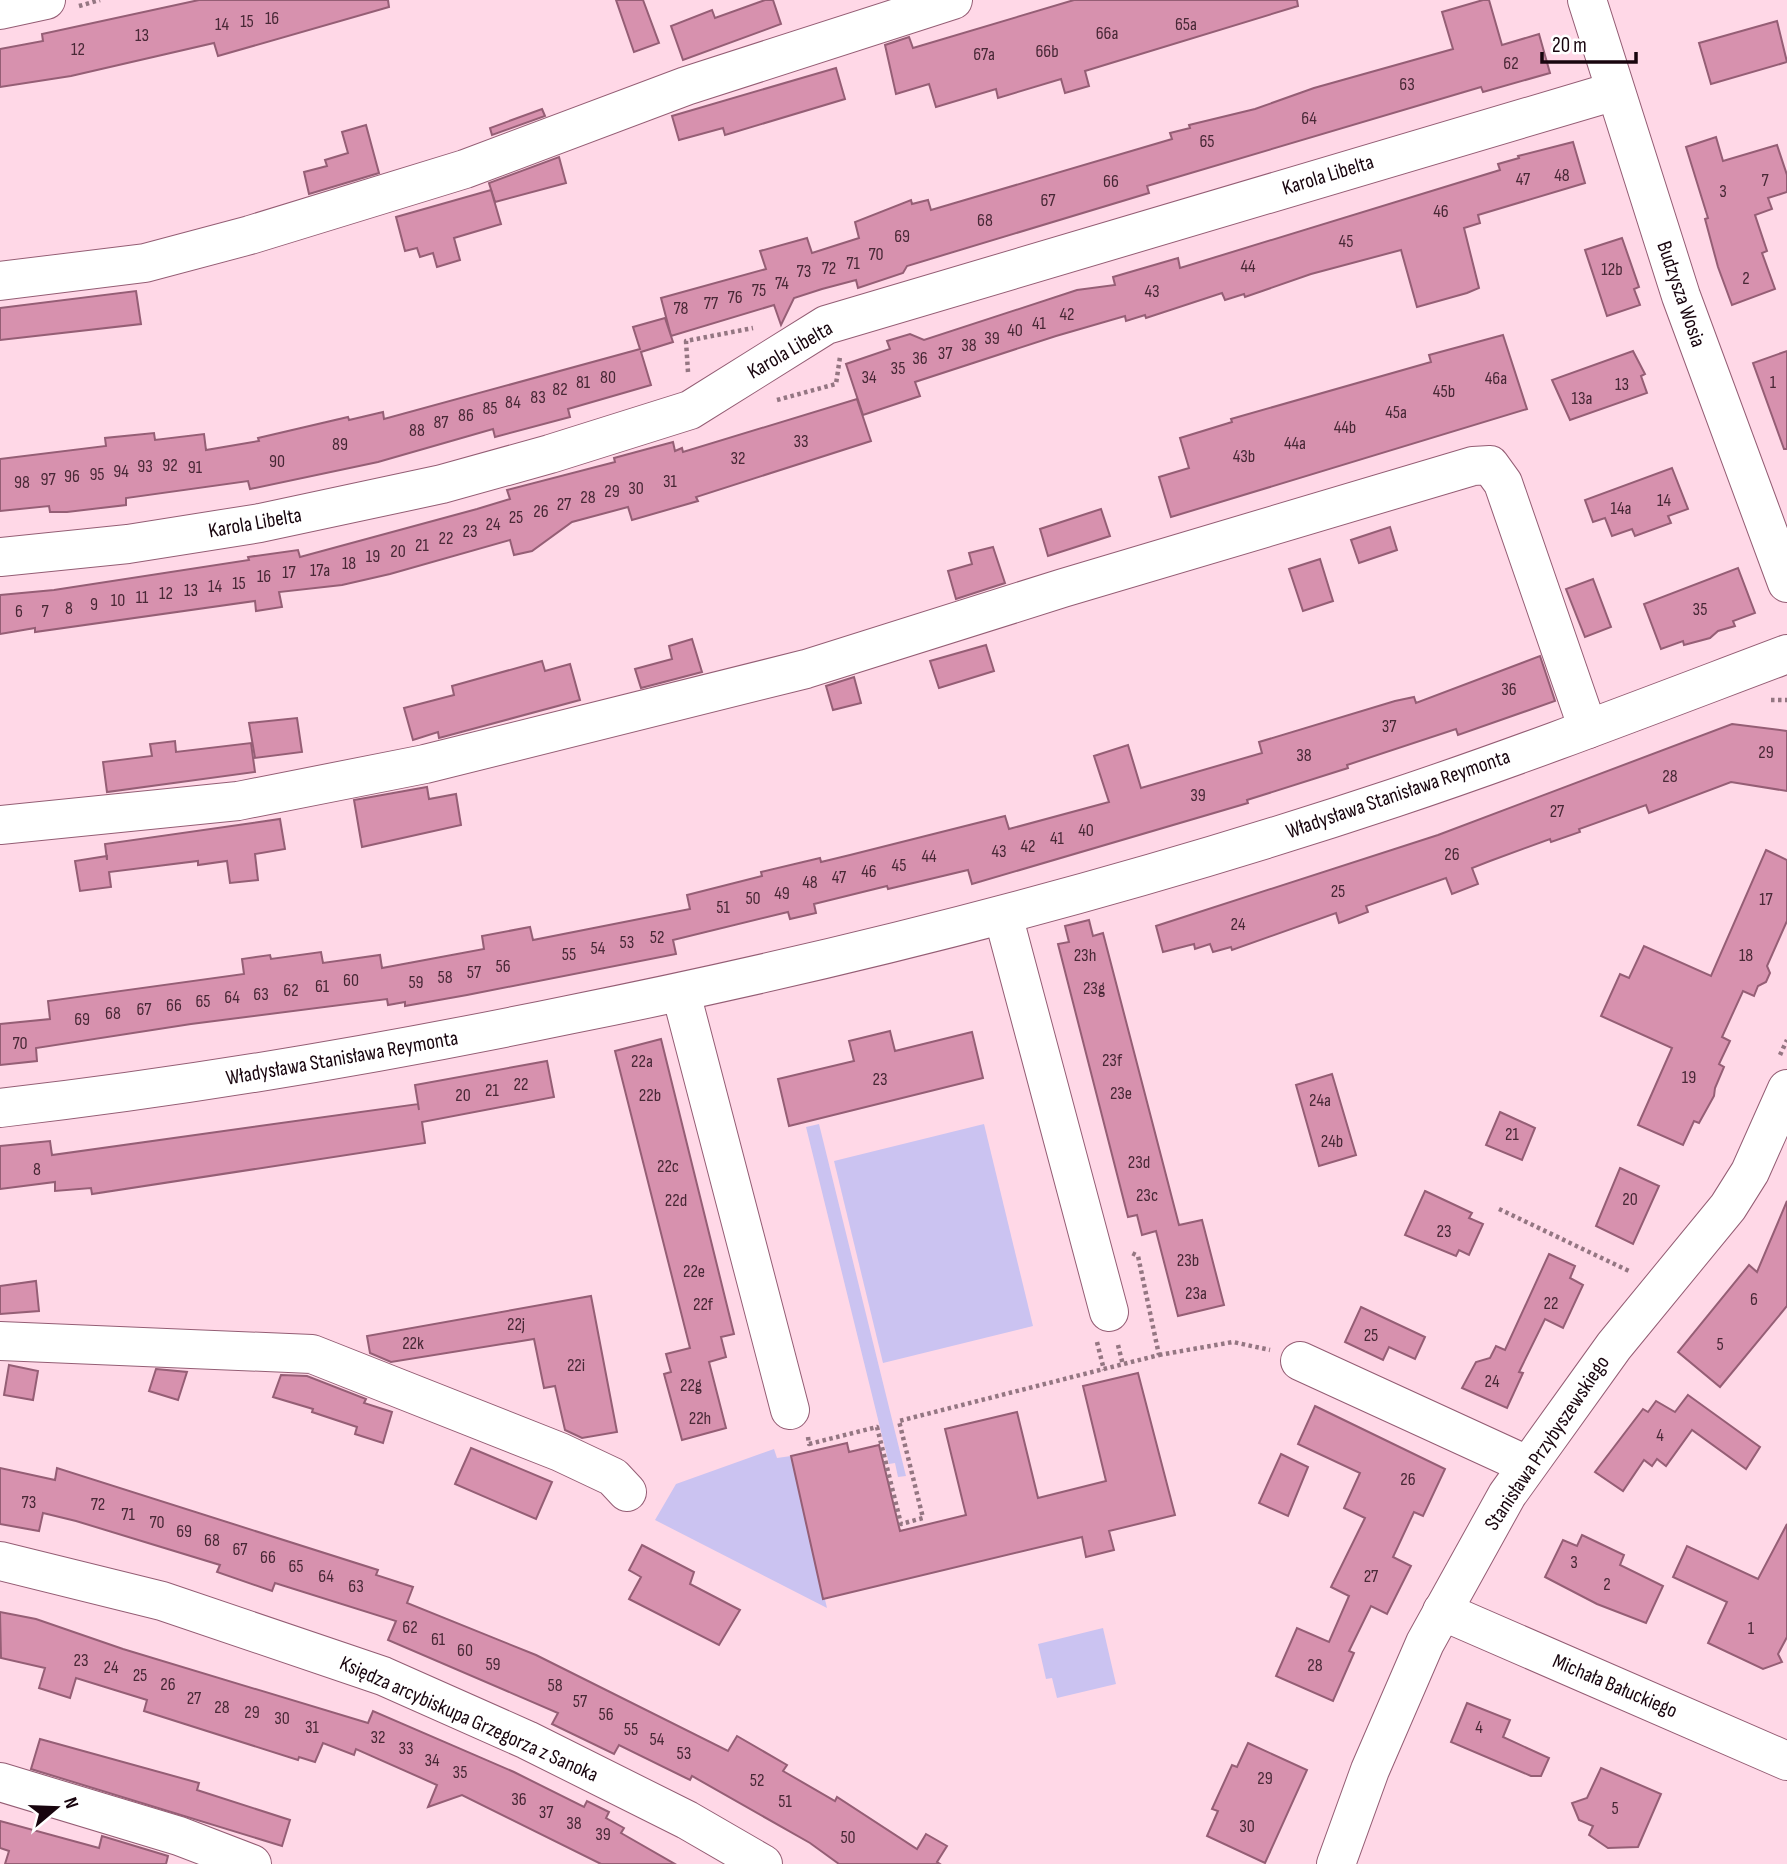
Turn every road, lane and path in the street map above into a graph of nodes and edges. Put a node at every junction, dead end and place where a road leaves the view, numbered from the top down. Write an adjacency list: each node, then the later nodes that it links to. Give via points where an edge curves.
1 (100, 0): 4 (path)
2 (953, 0): 7 (street, via 686,86 465,169 250,235 145,263)
3 (1587, 0): 6 (street, Budzysza Wosia)
4 (59, 4): 5 (street)
5 (0, 10)
6 (1615, 91): 8 (street, Karola Libelta, via 826,325 690,410 539,457 442,484 260,523 128,544); 9 (street, Budzysza Wosia, via 1681,296)
7 (0, 281)
8 (0, 557)
9 (1787, 583)
10 (1787, 654): 11 (street, Władysława Stanisława Reymonta)
11 (1588, 729): 12 (street, via 1503,483 1490,465 1063,588 806,669 412,767 238,801); 13 (street, Władysława Stanisława Reymonta, via 1336,817)
12 (0, 825)
13 (1003, 915): 14 (street, Władysława Stanisława Reymonta); 19 (street)
14 (681, 992): 16 (street, Władysława Stanisława Reymonta, via 348,1059); 24 (street)
15 (1787, 1089): 25 (street, Stanisława Przybyszewskiego, via 1750,1172 1728,1208 1630,1324)
16 (0, 1108)
17 (1499, 1209): 18 (path)
18 (1634, 1273)
19 (1109, 1312)
20 (0, 1340): 26 (street, via 312,1354 560,1452 613,1477)
21 (1159, 1355): 22 (path, via 1233,1342)
22 (1300, 1361): 25 (street)
23 (1086, 1375): 24 (path, via 899,1421 923,1518 901,1524 877,1427 809,1444)
24 (798, 1420)
25 (1527, 1465): 28 (street, Stanisława Przybyszewskiego)
26 (627, 1492)
27 (0, 1561): 32 (street, Księdza arcybiskupa Grzegorza z Sanoka, via 162,1601 383,1676 527,1740 687,1820)
28 (1442, 1611): 29 (street, Michała Bałuckiego); 33 (street, Stanisława Przybyszewskiego, via 1370,1770)
29 (1787, 1761)
30 (0, 1782): 31 (street, via 179,1836)
31 (252, 1864)
32 (763, 1864)
33 (1336, 1864)

